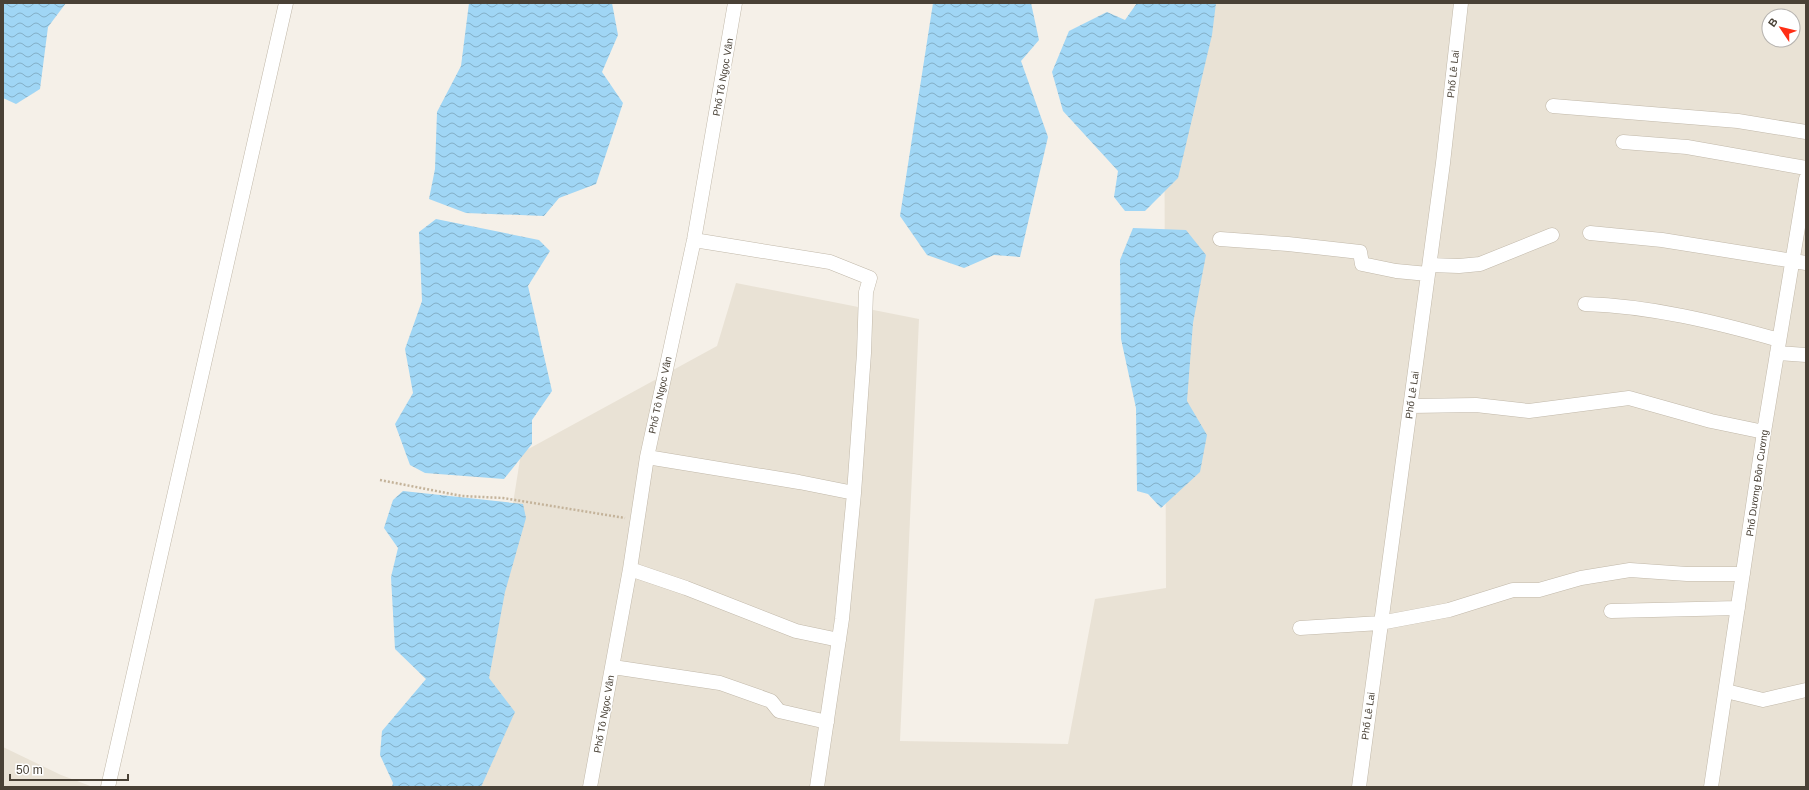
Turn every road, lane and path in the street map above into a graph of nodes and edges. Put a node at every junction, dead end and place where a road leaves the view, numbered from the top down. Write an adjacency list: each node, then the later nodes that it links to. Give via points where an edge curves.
1 (286, 3): 36 (street)
2 (735, 3): 12 (street, Phố Tô Ngọc Vân)
3 (1461, 3): 15 (street, Phố Lê Lai, via 1444,163)
4 (1553, 106): 5 (street, via 1738,121)
5 (1806, 132)
6 (1622, 142): 7 (street, via 1687,147)
7 (1806, 168)
8 (1806, 179): 13 (street, Phố Dương Đôn Cương)
9 (1590, 233): 13 (street, via 1662,240)
10 (1552, 236): 15 (street, via 1480,264)
11 (1220, 239): 15 (street, via 1360,252 1362,264 1396,271)
12 (694, 240): 21 (street, Phố Tô Ngọc Vân); 23 (street, via 830,262 870,278 866,292)
13 (1791, 262): 14 (street); 17 (street, Phố Dương Đôn Cương)
14 (1806, 264)
15 (1429, 270): 19 (street, Phố Lê Lai)
16 (1585, 304): 17 (street, via 1611,305 1680,316)
17 (1778, 346): 18 (street); 20 (street, Phố Dương Đôn Cương)
18 (1806, 355)
19 (1411, 406): 20 (street, via 1476,405 1529,411 1629,398 1711,421); 29 (street, Phố Lê Lai)
20 (1764, 432): 26 (street, Phố Dương Đôn Cương)
21 (647, 457): 23 (street); 24 (street, Phố Tô Ngọc Vân)
22 (380, 480): 24 (path, via 462,496 503,498)
23 (854, 493): 31 (street)
24 (637, 520): 25 (street, Phố Tô Ngọc Vân)
25 (630, 569): 31 (street, via 796,631); 32 (street, Phố Tô Ngọc Vân)
26 (1743, 574): 27 (street, Phố Dương Đôn Cương); 29 (street, via 1630,570 1581,578 1539,590 1513,590 1449,610)
27 (1738, 608): 28 (street); 34 (street, Phố Dương Đôn Cương)
28 (1612, 611)
29 (1380, 623): 30 (street); 39 (street, Phố Lê Lai)
30 (1300, 628)
31 (839, 640): 35 (street)
32 (613, 667): 35 (street, via 720,683 771,701 779,711); 37 (street, Phố Tô Ngọc Vân)
33 (1806, 690): 34 (street, via 1763,700)
34 (1726, 691): 40 (street, Phố Dương Đôn Cương)
35 (827, 722): 38 (street)
36 (108, 787)
37 (590, 787)
38 (818, 787)
39 (1359, 787)
40 (1711, 787)

